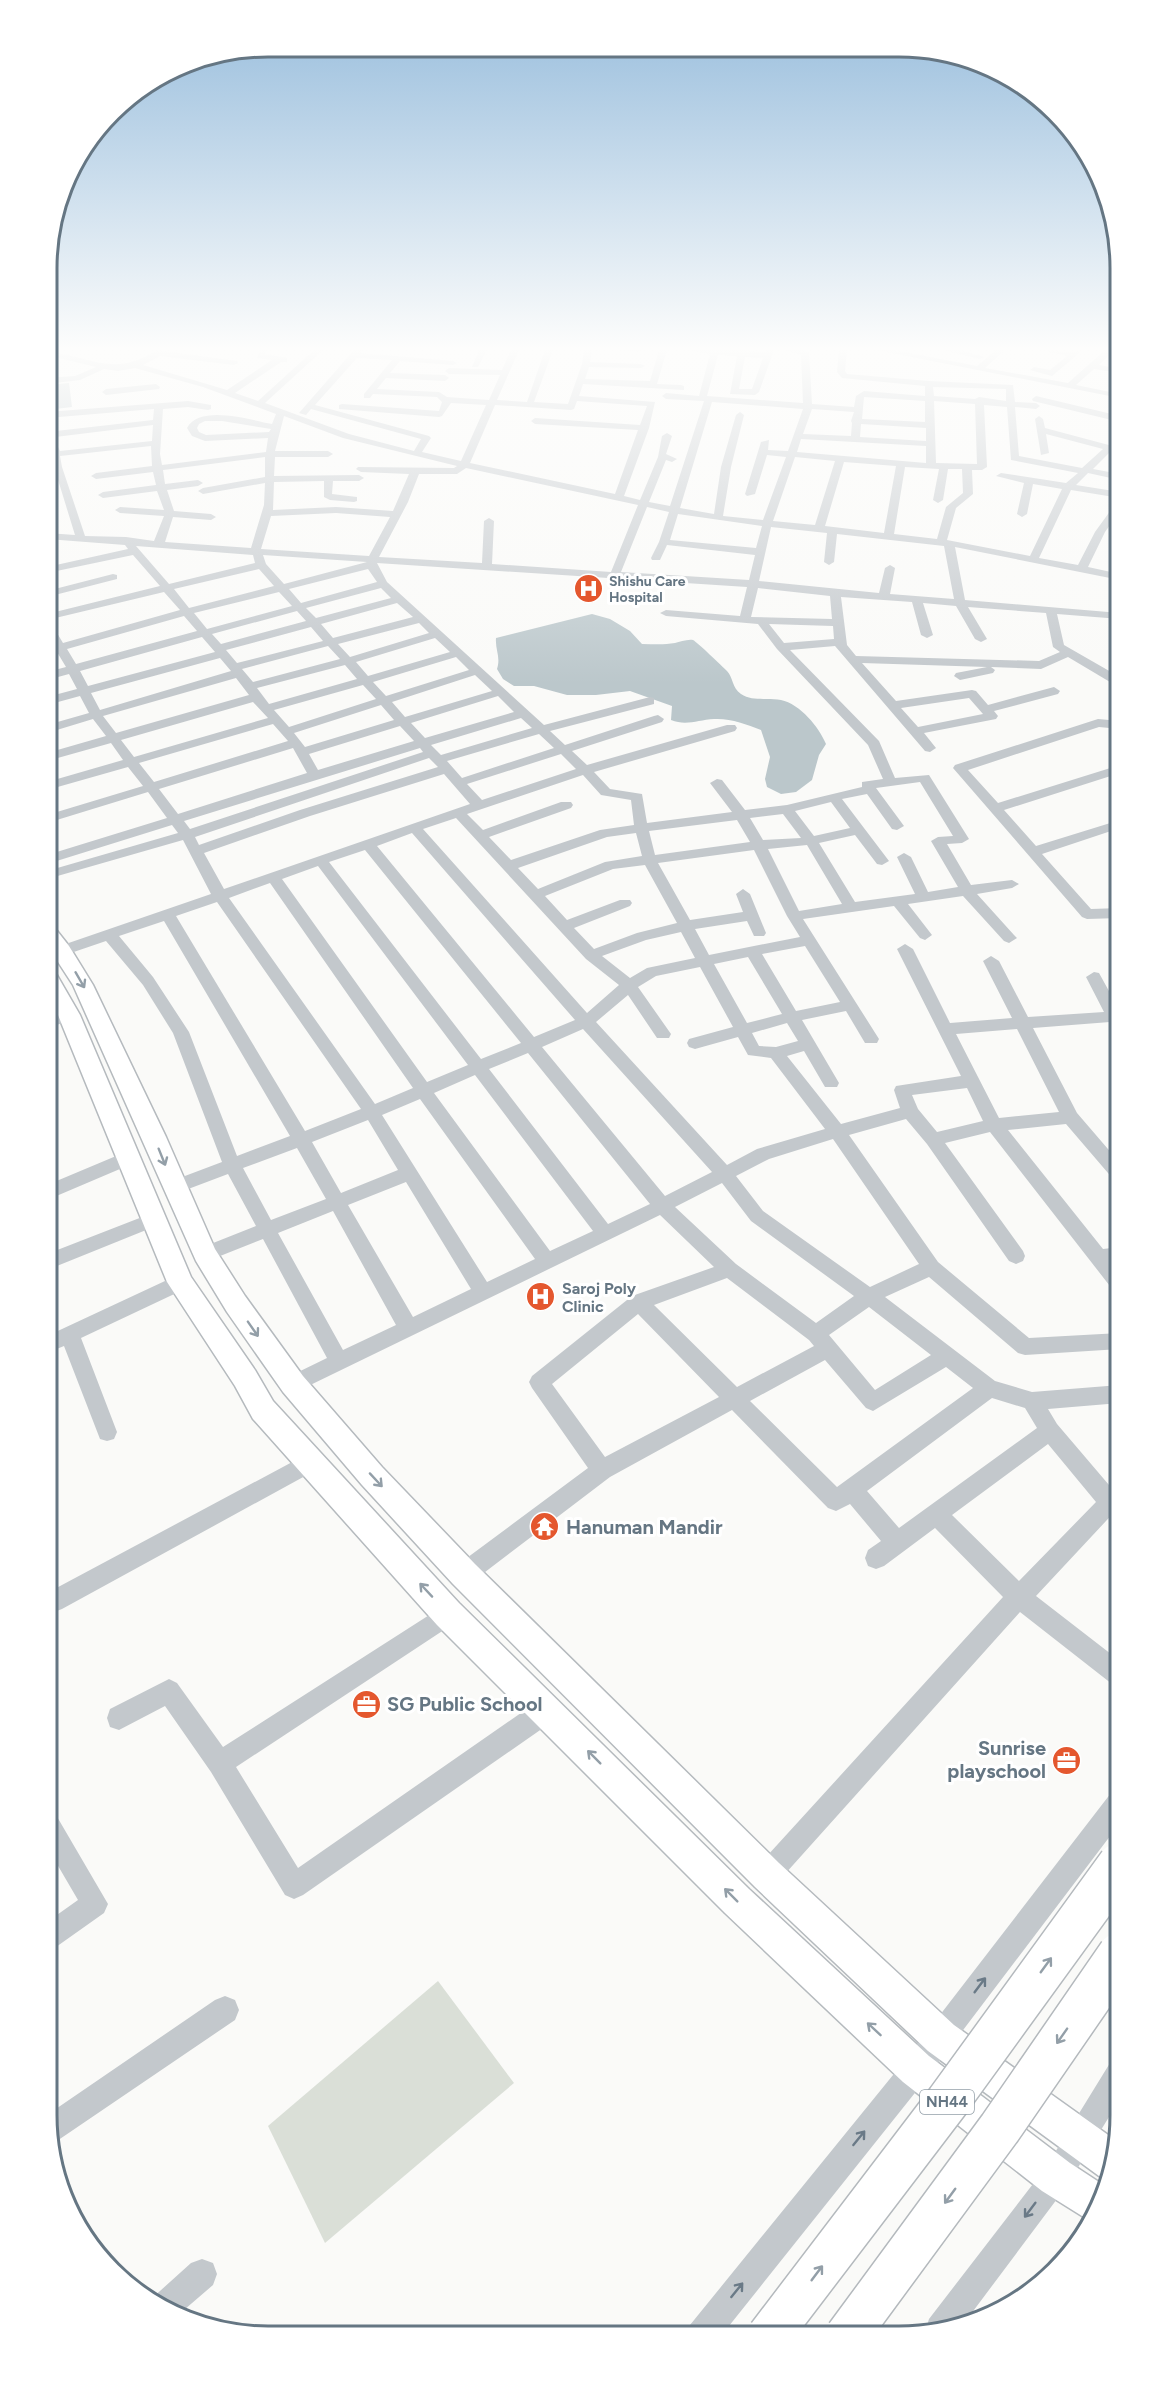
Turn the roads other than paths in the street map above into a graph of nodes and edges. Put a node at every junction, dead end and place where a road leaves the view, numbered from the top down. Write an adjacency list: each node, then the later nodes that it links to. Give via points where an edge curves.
1 (156, 461): 26 (street)
2 (216, 461): 26 (street)
3 (270, 461): 35 (street)
4 (361, 461): 34 (street)
5 (363, 461): 34 (street, via 358,500 330,498)
6 (369, 461): 28 (street)
7 (455, 461): 20 (street)
8 (633, 461): 42 (street)
9 (660, 461): 44 (street)
10 (689, 461): 46 (street)
11 (755, 461): 27 (street)
12 (759, 461): 27 (street)
13 (777, 461): 27 (street)
14 (839, 461): 56 (street)
15 (867, 461): 21 (street)
16 (931, 461): 22 (street)
17 (982, 461): 25 (street, via 982,467)
18 (1031, 461): 29 (street)
19 (1095, 462): 23 (street); 29 (street)
20 (465, 463): 28 (street, via 457,471); 42 (street)
21 (901, 464): 22 (street); 58 (street)
22 (931, 466): 24 (street)
23 (1110, 466)
24 (944, 467): 25 (street); 43 (street)
25 (967, 467): 63 (street, via 968,494 951,507)
26 (157, 469): 32 (street); 38 (street)
27 (757, 469): 40 (street); 52 (street); 55 (street)
28 (415, 471): 49 (street, via 398,501)
29 (1084, 471): 31 (street); 37 (street)
30 (57, 473): 60 (street)
31 (1110, 475)
32 (96, 476)
33 (1001, 476): 36 (street)
34 (329, 478): 35 (street)
35 (270, 479): 38 (street); 48 (street)
36 (1029, 481): 37 (street); 50 (street)
37 (1068, 487): 39 (street); 70 (street)
38 (161, 488): 41 (street); 47 (street)
39 (1110, 493)
40 (750, 494)
41 (103, 495)
42 (620, 498): 44 (street)
43 (938, 500)
44 (644, 504): 46 (street); 79 (street)
45 (120, 510): 47 (street)
46 (674, 510): 52 (street); 62 (street)
47 (170, 513): 51 (street); 64 (street)
48 (267, 513): 49 (street, via 336,510); 67 (street)
49 (397, 514): 71 (street)
50 (1022, 514)
51 (211, 517)
52 (718, 518): 55 (street)
53 (1110, 518): 78 (street)
54 (489, 521): 75 (street)
55 (767, 524): 56 (street); 68 (street)
56 (819, 529): 57 (street)
57 (832, 530): 58 (street); 72 (street)
58 (889, 536): 63 (street)
59 (57, 537): 60 (street)
60 (81, 538): 61 (street)
61 (126, 540): 64 (street); 66 (street)
62 (664, 542): 68 (street); 69 (street)
63 (945, 543): 70 (street); 91 (street)
64 (159, 544): 67 (street)
65 (446, 550): 73 (street)
66 (135, 551): 76 (street); 84 (street)
67 (256, 552): 71 (street); 74 (street)
68 (760, 552): 83 (street)
69 (656, 558)
70 (1033, 560): 78 (street)
71 (372, 562): 73 (street); 82 (street); 85 (street)
72 (829, 562)
73 (442, 564): 75 (street)
74 (261, 565): 84 (street); 85 (street)
75 (487, 566): 79 (street)
76 (57, 568)
77 (890, 568): 88 (street)
78 (1081, 570): 80 (street)
79 (615, 575): 83 (street)
80 (1110, 575)
81 (112, 578): 86 (street)
82 (383, 584): 89 (street); 92 (street)
83 (754, 584): 87 (street); 99 (street)
84 (164, 587): 94 (street); 96 (street)
85 (280, 587): 92 (street); 94 (street)
86 (57, 592)
87 (835, 593): 88 (street); 102 (street)
88 (884, 597): 90 (street)
89 (399, 599): 98 (street); 101 (street)
90 (916, 599): 91 (street); 105 (street)
91 (960, 603): 93 (street); 106 (street)
92 (298, 606): 101 (street); 103 (street)
93 (1051, 611): 97 (street); 114 (street, via 1059,647)
94 (185, 612): 103 (street); 110 (street)
95 (666, 613): 99 (street)
96 (57, 614)
97 (1110, 615)
98 (420, 619): 104 (street); 107 (street)
99 (744, 620): 100 (street)
100 (762, 622): 102 (street); 109 (street)
101 (314, 623): 107 (street); 112 (street)
102 (838, 623): 108 (street)
103 (204, 632): 112 (street); 118 (street)
104 (437, 634): 113 (street); 116 (street)
105 (927, 635)
106 (981, 639)
107 (331, 642): 116 (street); 119 (street)
108 (841, 642): 109 (street); 115 (street)
109 (781, 647): 159 (street, via 873,744)
110 (57, 648)
111 (57, 652): 118 (street)
112 (219, 652): 119 (street); 125 (street)
113 (458, 653): 120 (street); 124 (street)
114 (1068, 653): 117 (street, via 1041,665); 123 (street)
115 (852, 659): 117 (street); 132 (street)
116 (348, 661): 124 (street); 127 (street)
117 (1014, 664): 122 (street)
118 (74, 669): 121 (street); 125 (street)
119 (236, 670): 127 (street); 136 (street)
120 (477, 671): 128 (street); 130 (street)
121 (57, 673)
122 (960, 676)
123 (1110, 677)
124 (366, 681): 130 (street); 133 (street)
125 (83, 691): 129 (street); 136 (street)
126 (1054, 691): 134 (street)
127 (253, 692): 133 (street); 146 (street)
128 (500, 692): 135 (street); 139 (street)
129 (57, 698)
130 (384, 700): 139 (street); 145 (street)
131 (650, 701): 143 (street)
132 (892, 705): 134 (street, via 972,694); 144 (street)
133 (266, 709): 138 (street)
134 (986, 709): 144 (street, via 992,716)
135 (523, 713): 143 (street); 151 (street)
136 (96, 715): 141 (street); 146 (street)
137 (658, 718): 148 (street)
138 (275, 720): 145 (street); 152 (street)
139 (402, 721): 147 (street); 151 (street)
140 (1110, 724): 165 (street, via 1098,723 960,768)
141 (57, 726)
142 (731, 728): 153 (street)
143 (540, 730): 148 (street); 151 (street)
144 (915, 731): 149 (street)
145 (286, 732): 147 (street)
146 (112, 738): 150 (street); 152 (street)
147 (299, 748): 155 (street); 160 (street)
148 (561, 748): 153 (street); 157 (street)
149 (930, 748)
150 (57, 754)
151 (436, 756): 155 (street); 157 (street); 176 (street); 182 (street, via 305,813)
152 (131, 763): 156 (street); 160 (street)
153 (585, 770): 163 (street); 173 (street, via 606,792 638,797)
154 (1110, 772): 165 (street)
155 (315, 775): 170 (street)
156 (57, 783)
157 (458, 783): 163 (street)
158 (717, 783): 169 (street)
159 (891, 783): 161 (street, via 867,785); 193 (street, via 924,778 962,839 938,841)
160 (149, 788): 168 (street); 170 (street)
161 (870, 789): 162 (street); 171 (street)
162 (834, 797): 166 (street); 175 (street)
163 (479, 805): 167 (street)
164 (566, 805): 177 (street)
165 (996, 808): 183 (street)
166 (787, 809): 169 (street); 178 (street)
167 (458, 812): 172 (street); 177 (street)
168 (57, 816)
169 (742, 816): 173 (street); 180 (street)
170 (176, 820): 176 (street); 184 (street)
171 (897, 826)
172 (414, 827): 179 (street); 226 (street)
173 (641, 827): 181 (street); 187 (street)
174 (1110, 827): 183 (street)
175 (859, 830): 178 (street); 188 (street)
176 (187, 835): 182 (street); 190 (street)
177 (480, 836): 189 (street)
178 (811, 841): 180 (street); 200 (street)
179 (368, 844): 186 (street); 233 (street)
180 (759, 846): 187 (street); 204 (street)
181 (608, 849): 187 (street); 189 (street); 195 (street)
182 (195, 850): 196 (street)
183 (1033, 852): 201 (street, via 1087,914)
184 (57, 857)
185 (904, 857): 197 (street)
186 (321, 860): 191 (street); 236 (street)
187 (650, 861): 206 (street)
188 (882, 861)
189 (508, 866): 195 (street)
190 (57, 872)
191 (273, 877): 196 (street); 239 (street)
192 (1012, 884): 193 (street)
193 (969, 892): 197 (street); 210 (street)
194 (743, 894): 203 (street)
195 (535, 895): 205 (street)
196 (220, 896): 202 (street); 240 (street)
197 (924, 898): 198 (street)
198 (898, 901): 200 (street); 209 (street)
199 (625, 903): 205 (street)
200 (851, 908): 204 (street)
201 (1110, 913)
202 (167, 914): 208 (street); 245 (street)
203 (752, 915): 206 (street); 207 (street)
204 (794, 916): 211 (street)
205 (564, 926): 215 (street)
206 (685, 926): 215 (street, via 642,936); 217 (street)
207 (759, 933)
208 (109, 935): 213 (street); 249 (street, via 148,981 181,1032)
209 (925, 935)
210 (1009, 938)
211 (808, 940): 214 (street); 221 (street)
212 (905, 949): 228 (street)
213 (57, 951)
214 (752, 951): 217 (street); 223 (street)
215 (591, 956): 220 (street)
216 (57, 958): 253 (main road, one-way to 253, via 83,985)
217 (705, 961): 220 (street, via 652,972); 229 (street)
218 (991, 961): 227 (street)
219 (1094, 977): 222 (street)
220 (628, 985): 226 (street); 230 (street)
221 (849, 1005): 223 (street); 231 (street)
222 (1110, 1006)
223 (791, 1017): 229 (street); 234 (street)
224 (58, 1019): 247 (main road)
225 (1110, 1020): 227 (street)
226 (586, 1022): 233 (street); 251 (street)
227 (1022, 1023): 228 (street); 242 (street)
228 (945, 1029): 237 (street)
229 (742, 1030): 232 (street); 235 (street, via 754,1051)
230 (663, 1034)
231 (871, 1039)
232 (695, 1043)
233 (533, 1044): 236 (street); 255 (street)
234 (808, 1044): 235 (street); 238 (street)
235 (776, 1053): 244 (street)
236 (477, 1068): 239 (street); 258 (street)
237 (971, 1081): 241 (street, via 902,1090); 243 (street)
238 (831, 1083)
239 (423, 1090): 240 (street); 264 (street)
240 (372, 1112): 245 (street); 250 (street)
241 (910, 1112): 244 (street); 246 (street)
242 (1070, 1117): 243 (street); 248 (street)
243 (994, 1125): 246 (street); 262 (street)
244 (837, 1132): 251 (street, via 763,1154); 265 (street)
245 (301, 1139): 249 (street); 254 (street)
246 (933, 1139): 261 (street)
247 (128, 1158): 252 (street); 256 (main road)
248 (1110, 1163)
249 (232, 1165): 253 (street); 257 (street)
250 (410, 1173): 254 (street); 269 (street)
251 (724, 1173): 255 (street); 270 (street, via 757,1216)
252 (57, 1184)
253 (175, 1187): 259 (main road)
254 (336, 1202): 257 (street); 272 (street)
255 (662, 1206): 258 (street); 266 (street)
256 (155, 1219): 263 (street); 268 (main road)
257 (268, 1230): 259 (street); 278 (street)
258 (605, 1233): 264 (street)
259 (206, 1254): 279 (main road, one-way to 279)
260 (1110, 1255): 262 (street)
261 (1016, 1256)
262 (1098, 1257): 267 (street)
263 (57, 1258)
264 (547, 1261): 269 (street)
265 (931, 1267): 270 (street); 276 (street, via 1025,1347)
266 (729, 1269): 271 (street); 275 (street)
267 (1110, 1272)
268 (180, 1282): 273 (street); 286 (main road, via 263,1410)
269 (482, 1292): 272 (street)
270 (869, 1296): 275 (street); 277 (street)
271 (639, 1302): 282 (street); 287 (street, via 539,1382)
272 (409, 1329): 278 (street)
273 (70, 1335): 274 (street); 285 (street)
274 (57, 1341)
275 (823, 1341): 277 (street, via 873,1402); 282 (street)
276 (1110, 1342)
277 (946, 1356): 280 (street)
278 (339, 1361): 279 (street)
279 (293, 1384): 294 (main road, one-way to 294)
280 (989, 1388): 283 (street); 288 (street)
281 (1110, 1395): 283 (street)
282 (736, 1400): 287 (street); 288 (street, via 836,1501)
283 (1032, 1401): 284 (street)
284 (1050, 1431): 289 (street); 291 (street)
285 (107, 1432)
286 (309, 1462): 296 (street); 297 (main road, one-way to 286)
287 (602, 1470): 294 (street)
288 (852, 1490): 292 (street)
289 (1110, 1490)
290 (1110, 1500): 295 (street)
291 (936, 1514): 292 (street); 295 (street)
292 (897, 1543): 293 (street)
293 (876, 1558)
294 (464, 1574): 304 (main road)
295 (1019, 1597): 298 (street); 304 (street)
296 (57, 1599)
297 (448, 1614): 299 (main road); 301 (street)
298 (1110, 1668)
299 (546, 1710): 301 (street, via 294,1886); 310 (main road, one-way to 299, via 737,1901)
300 (119, 1718): 301 (street, via 169,1691)
301 (220, 1763)
302 (1110, 1815): 309 (street, one-way to 302)
303 (57, 1841): 306 (street, via 95,1904)
304 (767, 1875): 309 (main road)
305 (1110, 1878): 321 (highway, NH44, one-way to 305, bridge, via 948,2101)
306 (57, 1930)
307 (1110, 1968): 322 (highway, one-way to 322, bridge, via 1000,2128)
308 (225, 2010): 312 (street)
309 (940, 2038): 310 (street); 313 (main road)
310 (916, 2069): 315 (main road); 320 (street, one-way to 310)
311 (1110, 2088): 313 (street)
312 (57, 2126)
313 (1078, 2138): 314 (main road); 315 (street)
314 (1106, 2158)
315 (1056, 2177): 316 (main road); 319 (street, one-way to 319)
316 (1092, 2200)
317 (202, 2274): 318 (street)
318 (170, 2302)
319 (952, 2319)
320 (709, 2326)
321 (777, 2326)
322 (854, 2326)

